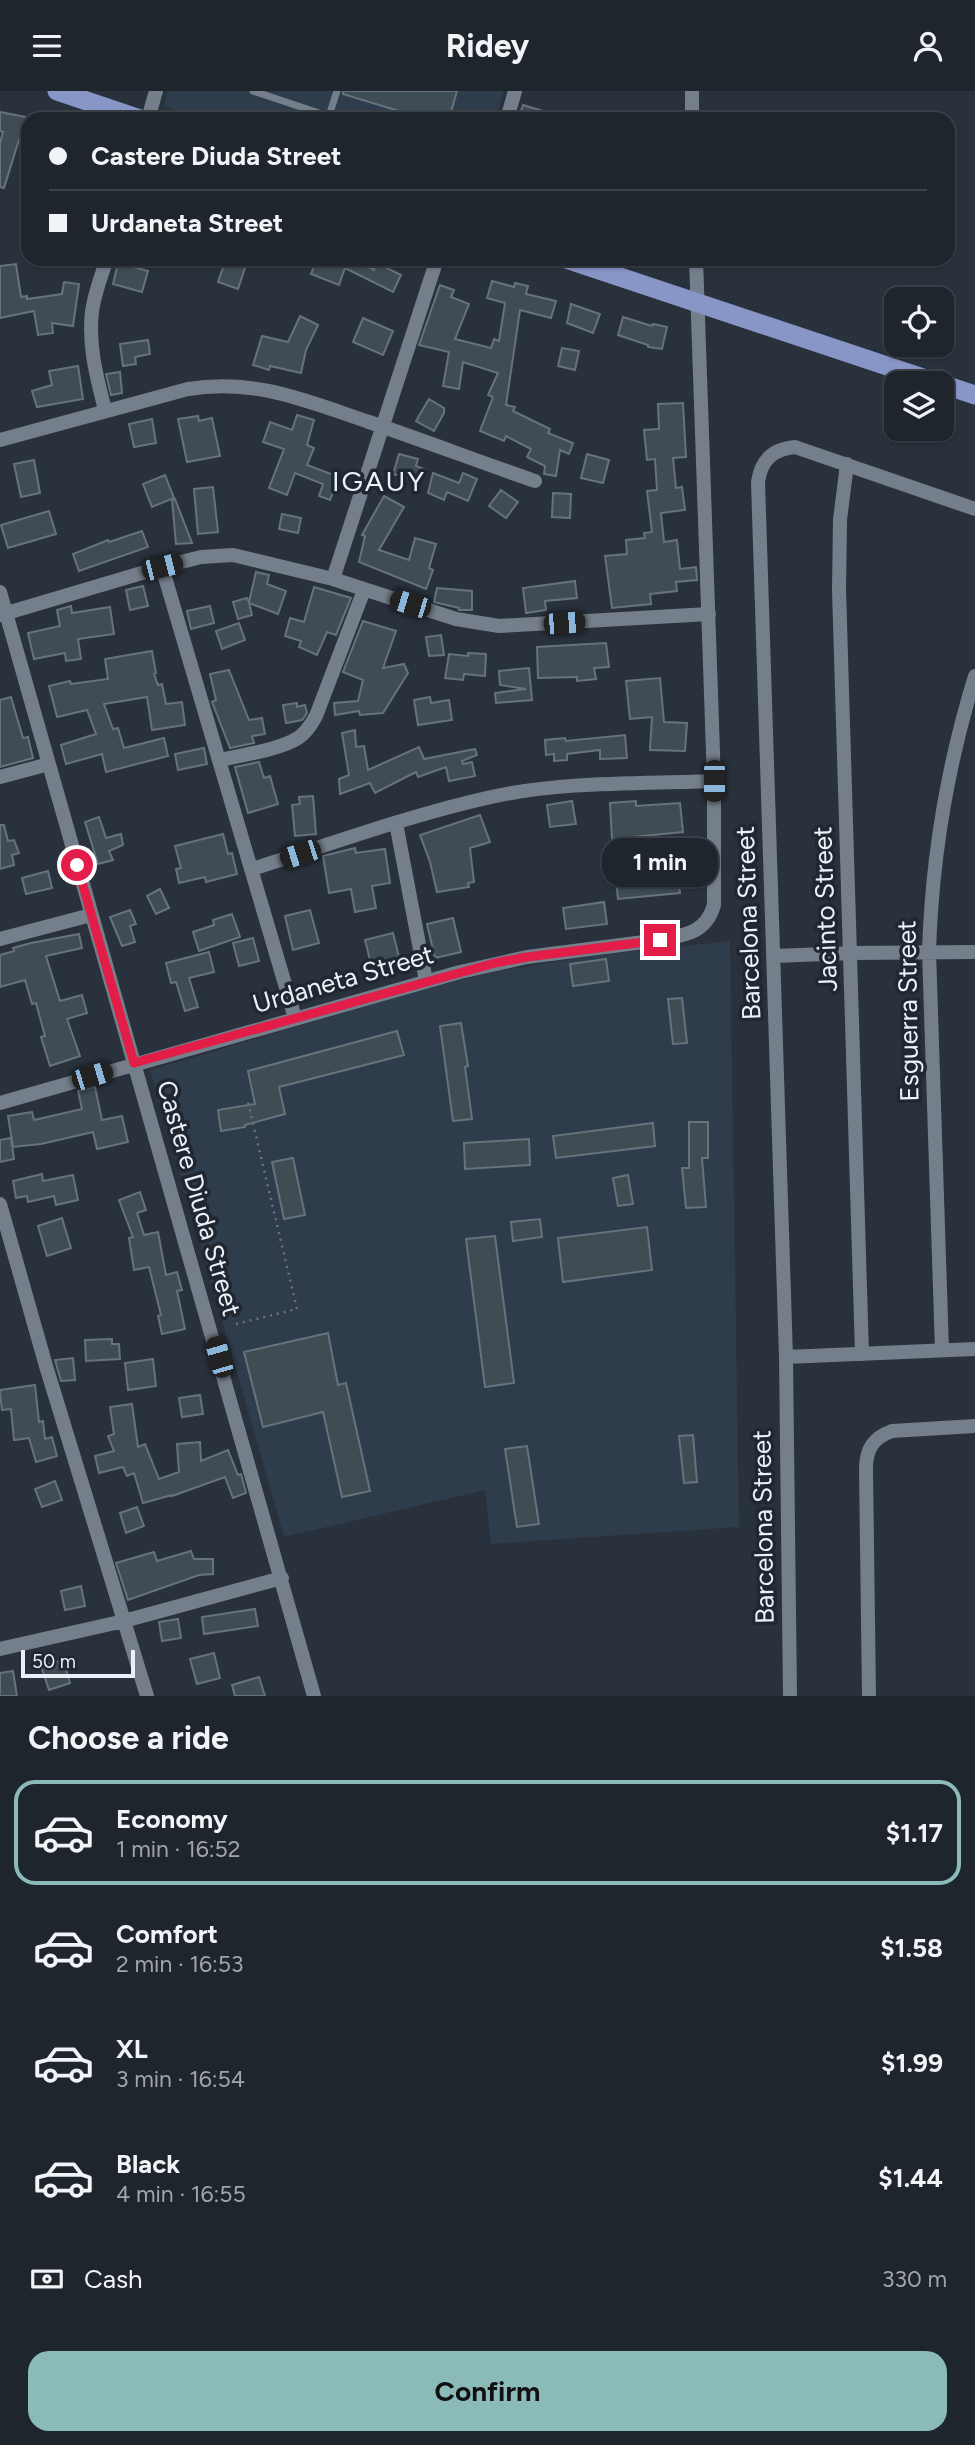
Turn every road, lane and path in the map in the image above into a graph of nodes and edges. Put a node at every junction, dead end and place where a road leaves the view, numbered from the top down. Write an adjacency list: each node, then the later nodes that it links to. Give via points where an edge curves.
1 (57, 91): 7 (main road)
2 (156, 91): 8 (street)
3 (253, 91): 9 (lane)
4 (337, 91): 10 (lane)
5 (515, 91): 11 (street)
6 (692, 91): 12 (street)
7 (119, 112)
8 (150, 112)
9 (314, 112)
10 (333, 112)
11 (509, 112)
12 (692, 112)
13 (105, 266): 21 (street, via 90,327)
14 (435, 266): 22 (street)
15 (587, 266): 17 (main road)
16 (696, 266): 17 (street)
17 (697, 303): 18 (main road); 32 (street)
18 (901, 371)
19 (954, 388): 20 (main road)
20 (975, 395)
21 (105, 411): 22 (street, via 188,389 237,385 284,393); 23 (street)
22 (382, 427): 25 (street); 28 (street)
23 (0, 440)
24 (847, 464): 26 (street, Barcelona Street); 44 (street, Jacinto Street, via 839,590); 45 (street, Barcelona Street, via 795,447 784,448 765,460 758,482)
25 (536, 481)
26 (975, 509)
27 (162, 567): 28 (street, via 233,555); 31 (street); 34 (street)
28 (333, 579): 29 (street)
29 (364, 590): 32 (street, via 456,619 499,626); 34 (street, via 309,728 288,743)
30 (0, 592): 31 (street, Castere Diuda Street)
31 (3, 614): 35 (street, Castere Diuda Street)
32 (709, 614): 37 (street)
33 (975, 676): 42 (street, Esguerra Street, via 940,821)
34 (220, 760): 39 (street)
35 (49, 764): 36 (street); 40 (street, Castere Diuda Street)
36 (0, 776)
37 (714, 781): 38 (street, via 528,790); 46 (street, Urdaneta Street, via 714,905 704,926 677,937 527,957)
38 (396, 823): 39 (street); 46 (street)
39 (252, 869): 47 (street)
40 (91, 915): 41 (street); 48 (street, Castere Diuda Street)
41 (0, 939)
42 (929, 951): 43 (street); 44 (street); 54 (street, Esguerra Street)
43 (975, 952)
44 (851, 953): 45 (street); 55 (street, Jacinto Street)
45 (774, 956): 56 (street, Barcelona Street)
46 (426, 981): 47 (street, Urdaneta Street)
47 (295, 1018): 48 (street, Urdaneta Street)
48 (134, 1063): 50 (street, Urdaneta Street); 58 (street, Castere Diuda Street)
49 (247, 1098): 52 (path, via 297,1309)
50 (0, 1103)
51 (0, 1204): 59 (street)
52 (236, 1324)
53 (975, 1349): 54 (street)
54 (942, 1350): 55 (street)
55 (862, 1354): 56 (street)
56 (786, 1357): 63 (street, Barcelona Street)
57 (975, 1426): 64 (street, via 892,1431 881,1435 869,1450)
58 (282, 1579): 59 (street); 62 (street, Castere Diuda Street)
59 (124, 1621): 60 (street); 61 (street)
60 (0, 1649)
61 (147, 1696)
62 (314, 1696)
63 (790, 1696)
64 (869, 1696)

